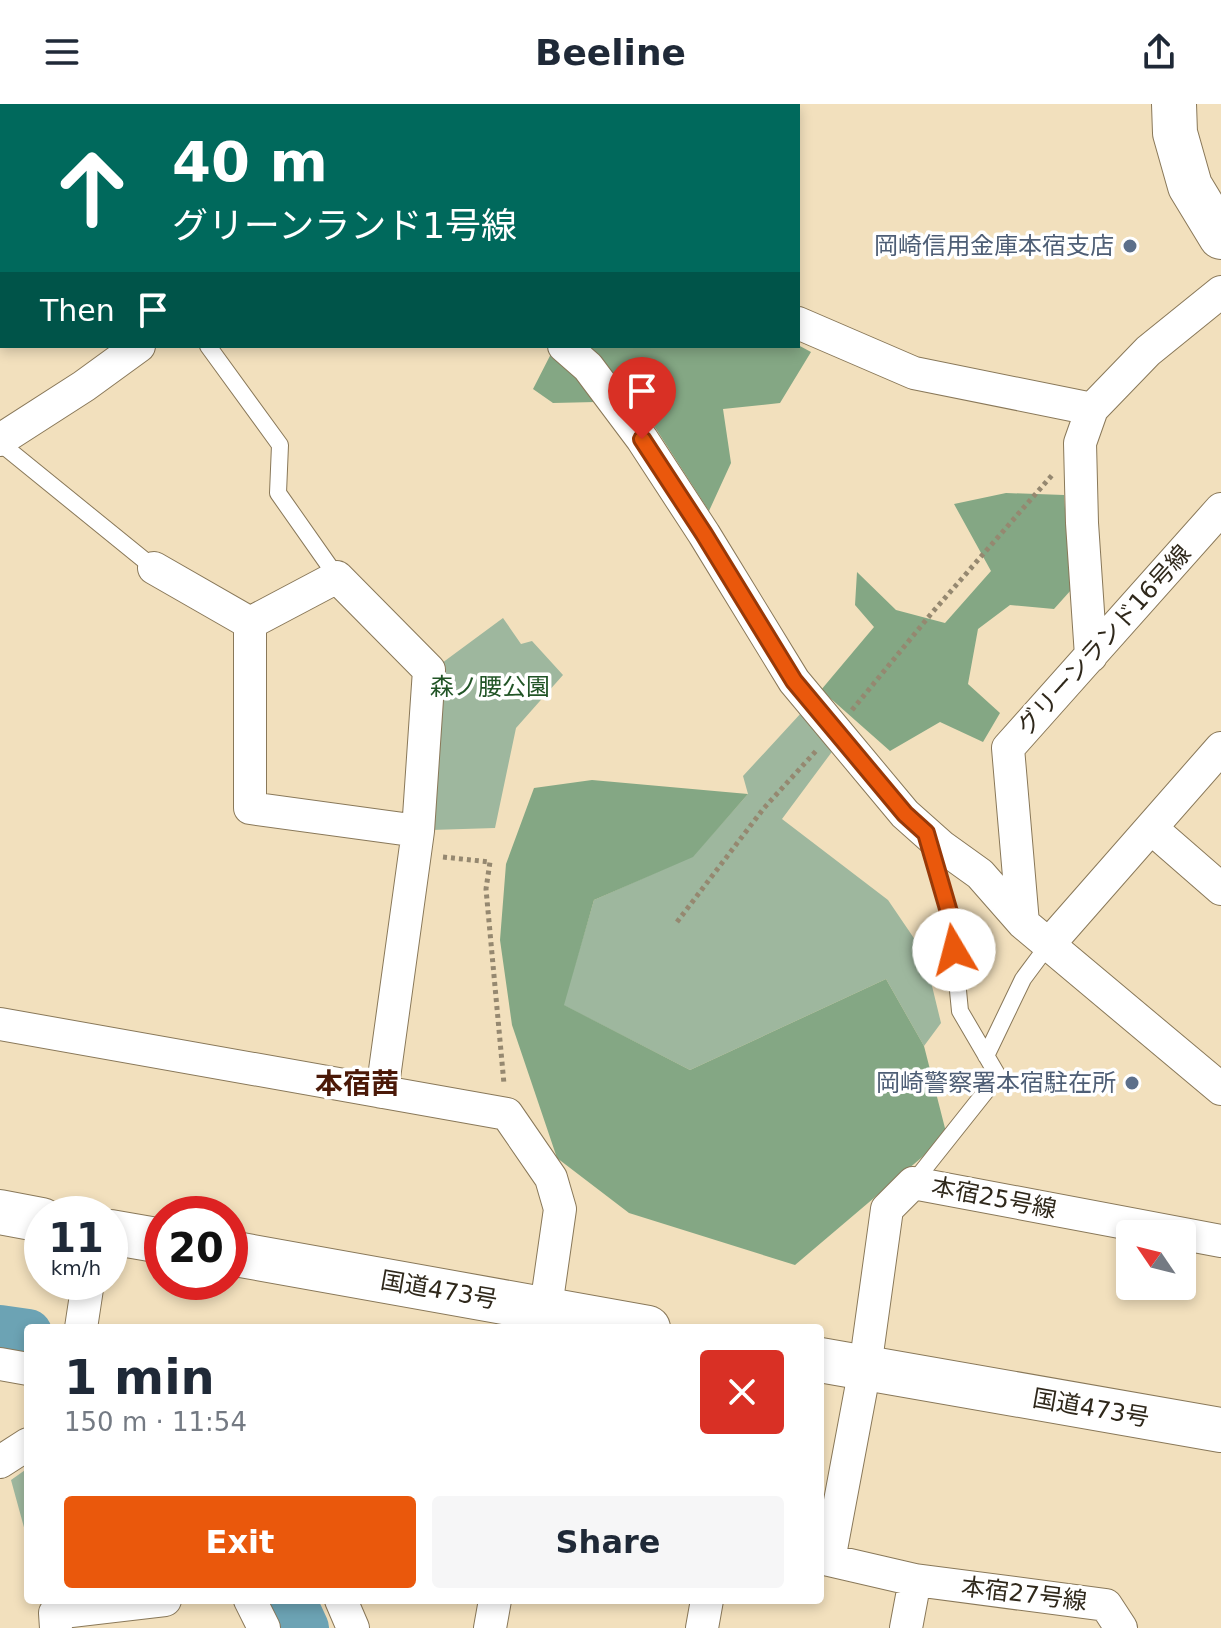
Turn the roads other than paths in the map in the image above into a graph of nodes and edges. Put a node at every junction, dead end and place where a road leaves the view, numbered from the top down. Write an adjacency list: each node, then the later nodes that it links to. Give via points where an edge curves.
1 (1174, 104): 2 (main road, via 1175,133 1190,186)
2 (1219, 229)
3 (1221, 292): 8 (street, via 1148,351)
4 (800, 324): 8 (street, via 914,373)
5 (136, 348): 9 (street)
6 (209, 348): 12 (lane, via 280,445 278,493)
7 (566, 348): 16 (street, via 588,367 642,439 794,681)
8 (1092, 409): 14 (street, via 1080,443)
9 (0, 441): 11 (lane)
10 (1219, 515): 14 (street, グリーンランド16号線)
11 (154, 568): 13 (street)
12 (337, 577): 13 (street); 18 (street, via 429,670)
13 (250, 623): 18 (street, via 250,808)
14 (1091, 656): 20 (street, グリーンランド16号線, via 1008,748)
15 (1221, 748): 17 (street)
16 (916, 823): 20 (street, via 980,874); 23 (lane, via 951,919 960,1011)
17 (1151, 828): 19 (street); 21 (street)
18 (416, 842): 25 (street)
19 (1221, 889)
20 (1023, 923): 21 (street)
21 (1049, 944): 23 (lane, via 1023,979); 24 (street)
22 (0, 1024): 25 (street)
23 (986, 1056): 26 (lane, via 998,1076)
24 (1221, 1089)
25 (382, 1092): 32 (street, via 507,1114 551,1178 560,1209)
26 (913, 1183): 29 (street, 本宿25号線); 38 (street, 本宿25号線, via 887,1209)
27 (0, 1212): 28 (main road)
28 (24, 1217)
29 (1221, 1241)
30 (248, 1257): 32 (main road, 国道473号)
31 (85, 1300): 33 (street)
32 (544, 1318): 34 (main road, 国道473号)
33 (82, 1324)
34 (606, 1324)
35 (824, 1361): 38 (main road, 国道473号)
36 (0, 1364): 37 (street)
37 (24, 1368)
38 (865, 1368): 39 (main road, 国道473号); 42 (street, 本宿25号線)
39 (1221, 1430)
40 (24, 1447): 41 (street)
41 (0, 1462)
42 (825, 1559): 43 (street, 本宿27号線)
43 (915, 1580): 54 (street); 55 (street, 本宿27号線, via 1106,1605)
44 (131, 1604): 49 (street, via 55,1613)
45 (252, 1604): 50 (street)
46 (343, 1604): 51 (street)
47 (494, 1604): 52 (street)
48 (706, 1604): 53 (street)
49 (56, 1628)
50 (264, 1628)
51 (353, 1628)
52 (490, 1628)
53 (702, 1628)
54 (906, 1628)
55 (1121, 1628)

